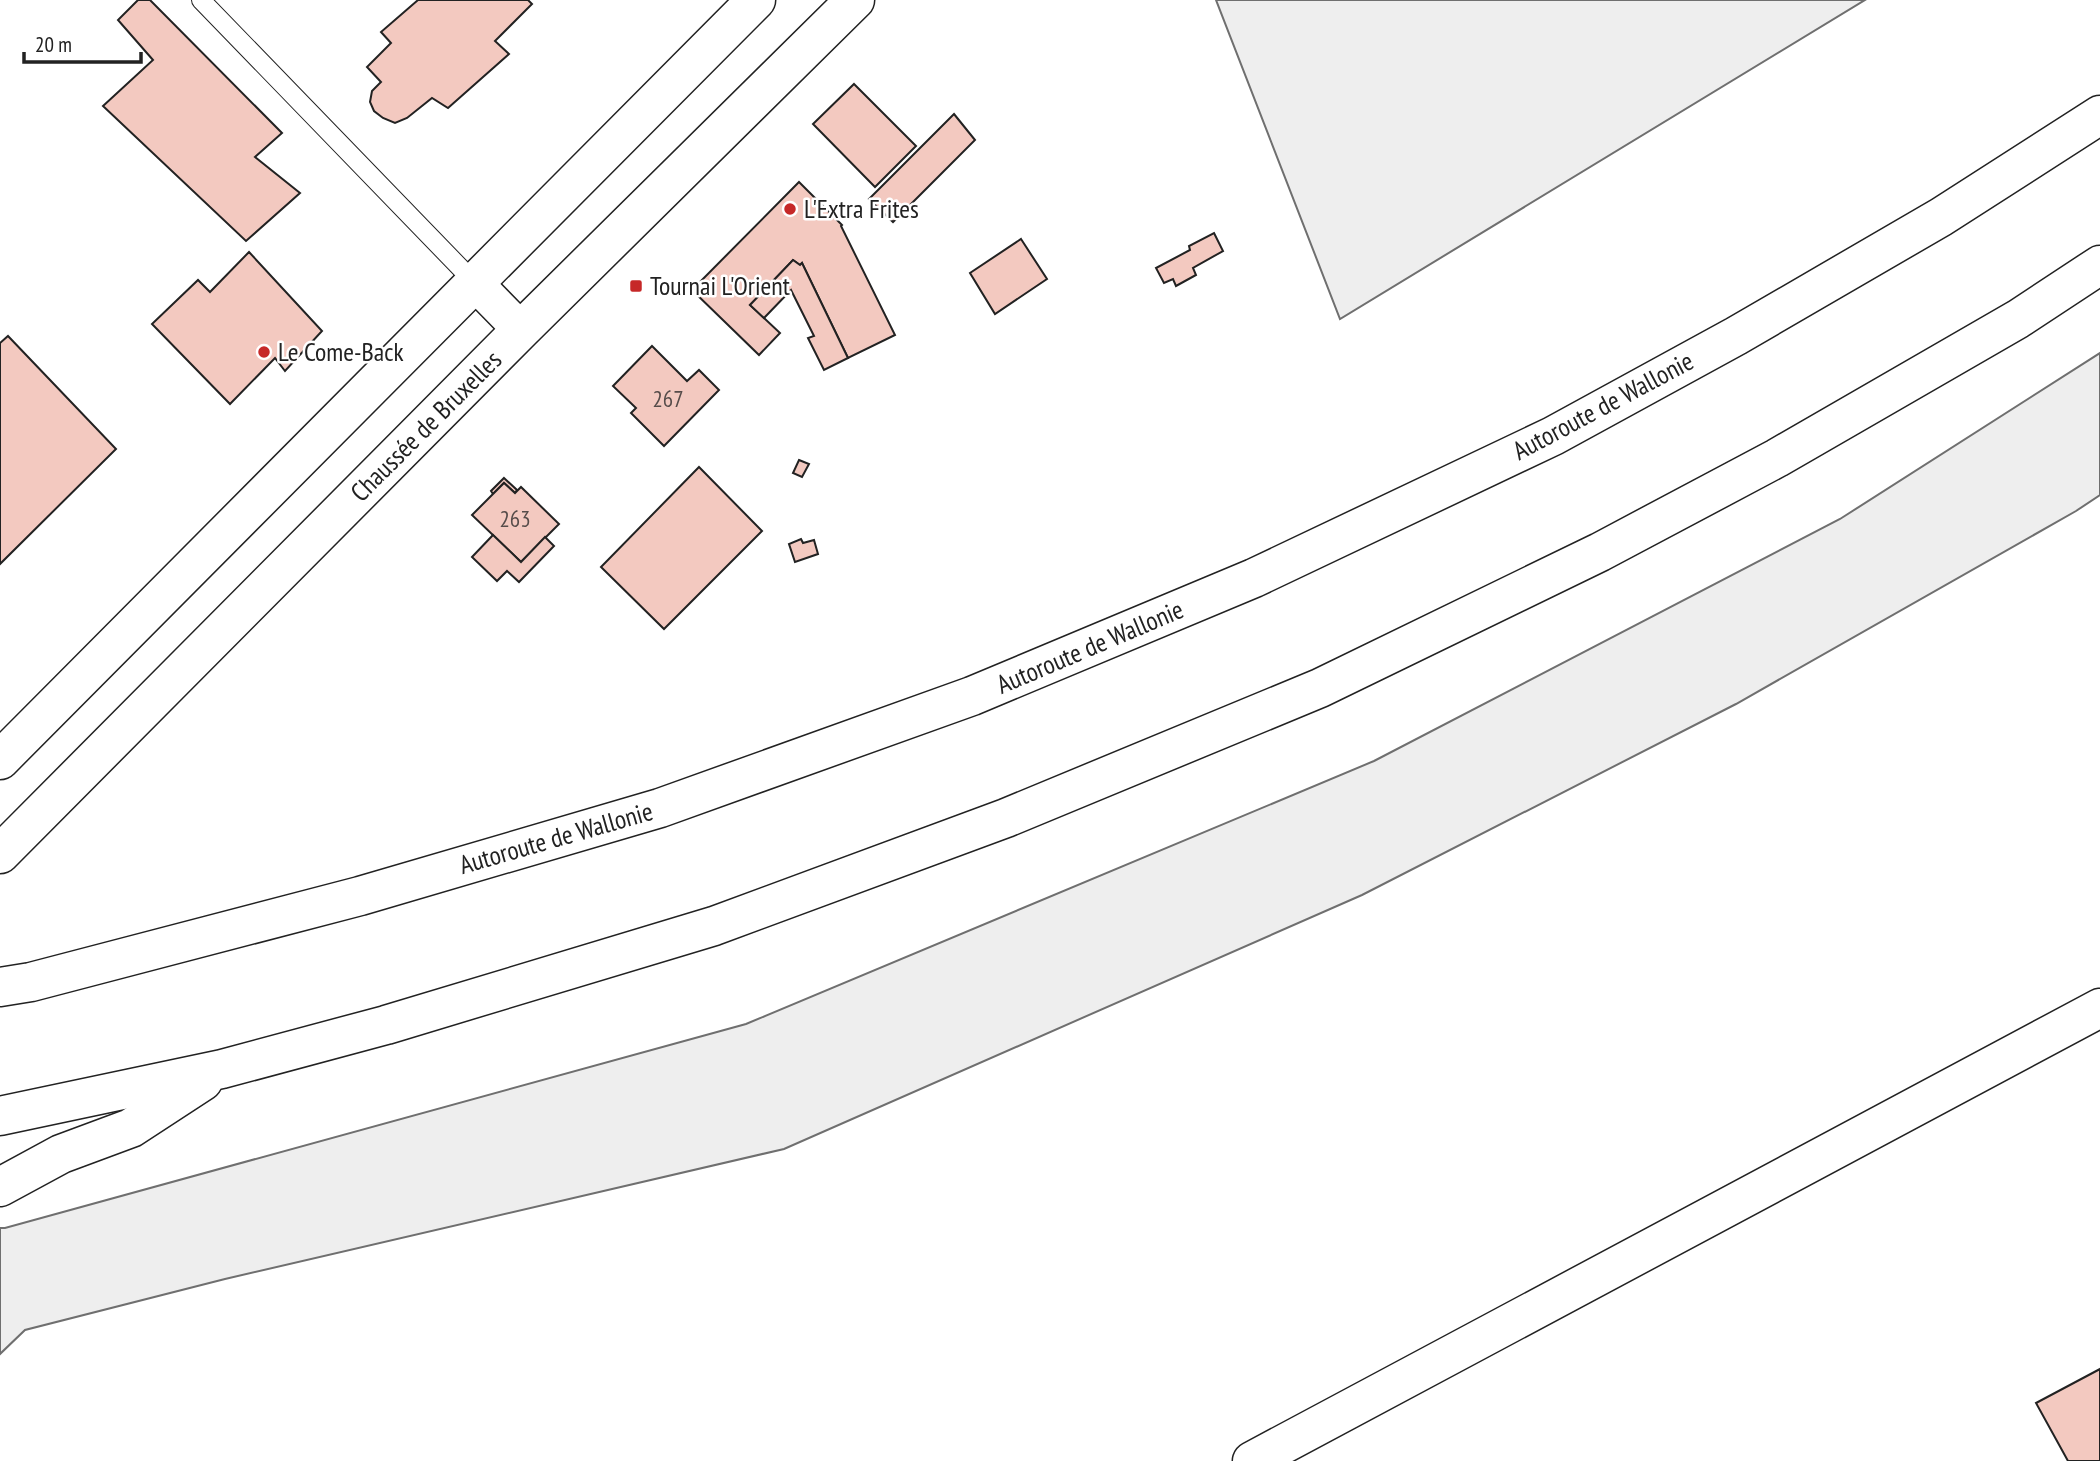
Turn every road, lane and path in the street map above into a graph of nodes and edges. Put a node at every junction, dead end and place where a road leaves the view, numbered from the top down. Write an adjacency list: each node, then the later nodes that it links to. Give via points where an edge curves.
1 (201, 0): 6 (lane)
2 (756, 0): 6 (main road)
3 (855, 0): 7 (main road, Chaussée de Bruxelles)
4 (2100, 115): 10 (main road, Autoroute de Wallonie, via 1941,217 1553,436 1254,578 972,696 660,808 360,896)
5 (2100, 265): 12 (main road, via 2018,319 1777,458 1600,552 1320,688 1006,818 715,926)
6 (476, 284): 7 (street); 8 (main road)
7 (521, 330): 9 (main road, Chaussée de Bruxelles)
8 (0, 760)
9 (0, 854)
10 (15, 985)
11 (2100, 1008): 15 (main road)
12 (222, 1069): 13 (main road); 14 (main road, via 131,1128 61,1154)
13 (0, 1116)
14 (0, 1187)
15 (1252, 1461)

